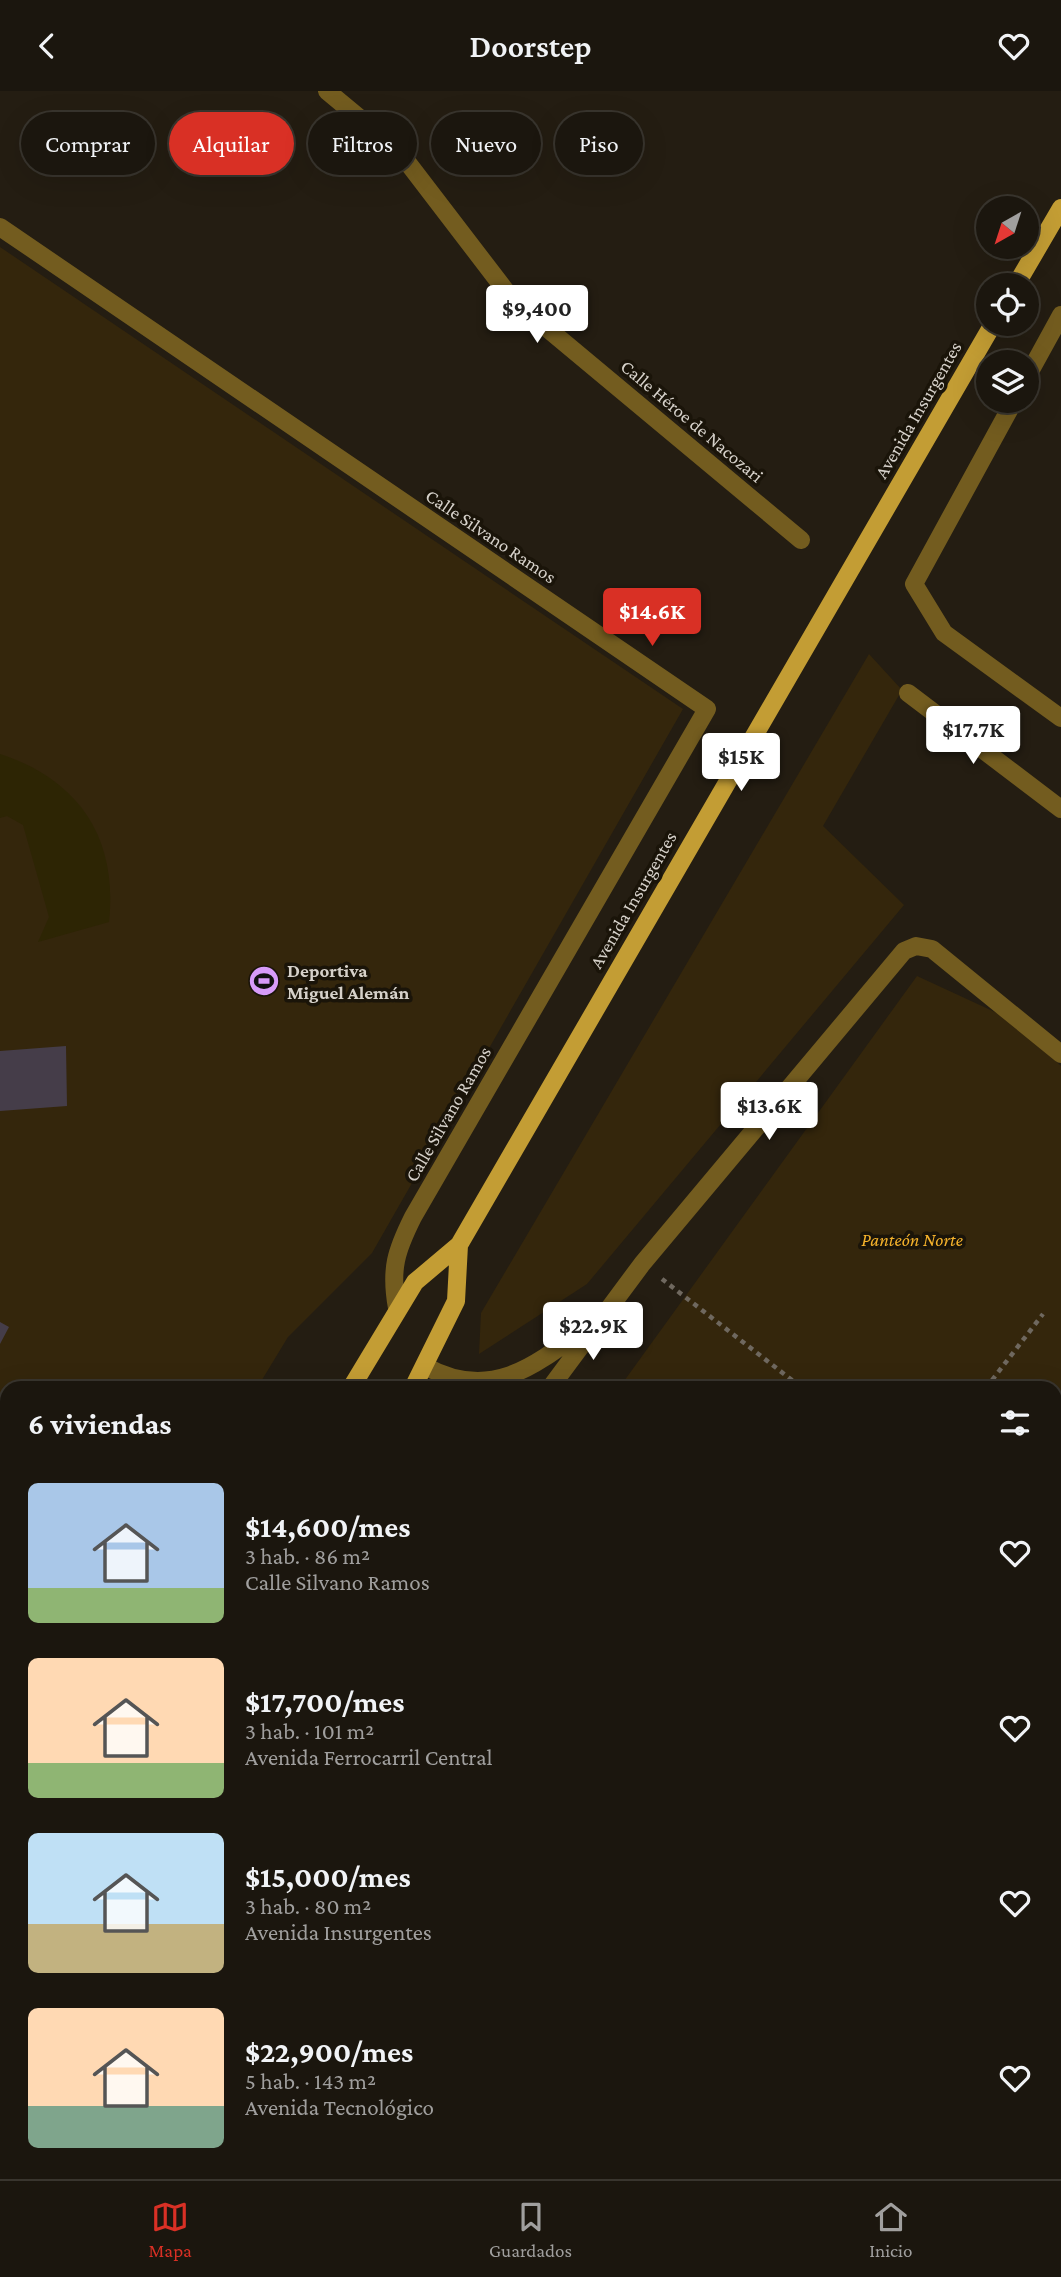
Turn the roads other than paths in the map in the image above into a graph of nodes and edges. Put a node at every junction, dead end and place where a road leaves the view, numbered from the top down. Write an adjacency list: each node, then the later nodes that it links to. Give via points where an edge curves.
1 (327, 91): 9 (street, Calle Héroe de Nacozari, via 398,150 512,299)
2 (1061, 208): 4 (main road)
3 (0, 227): 15 (street, Calle Silvano Ramos, via 707,709 414,1217 392,1280)
4 (1023, 273)
5 (1061, 315): 7 (street)
6 (986, 336): 14 (main road, Avenida Insurgentes)
7 (1039, 355)
8 (1007, 413): 11 (street, via 914,584 944,633)
9 (801, 540)
10 (908, 693): 12 (street)
11 (1061, 718)
12 (1061, 809)
13 (1061, 1054): 16 (street, via 932,949 916,946 904,951)
14 (459, 1245): 15 (main road, via 415,1282); 17 (main road, via 456,1301)
15 (397, 1308): 18 (main road)
16 (605, 1314): 21 (street, via 534,1367); 22 (street)
17 (425, 1366): 19 (main road); 20 (street, via 444,1377)
18 (355, 1381)
19 (417, 1381)
20 (475, 1381)
21 (496, 1381)
22 (555, 1381)

